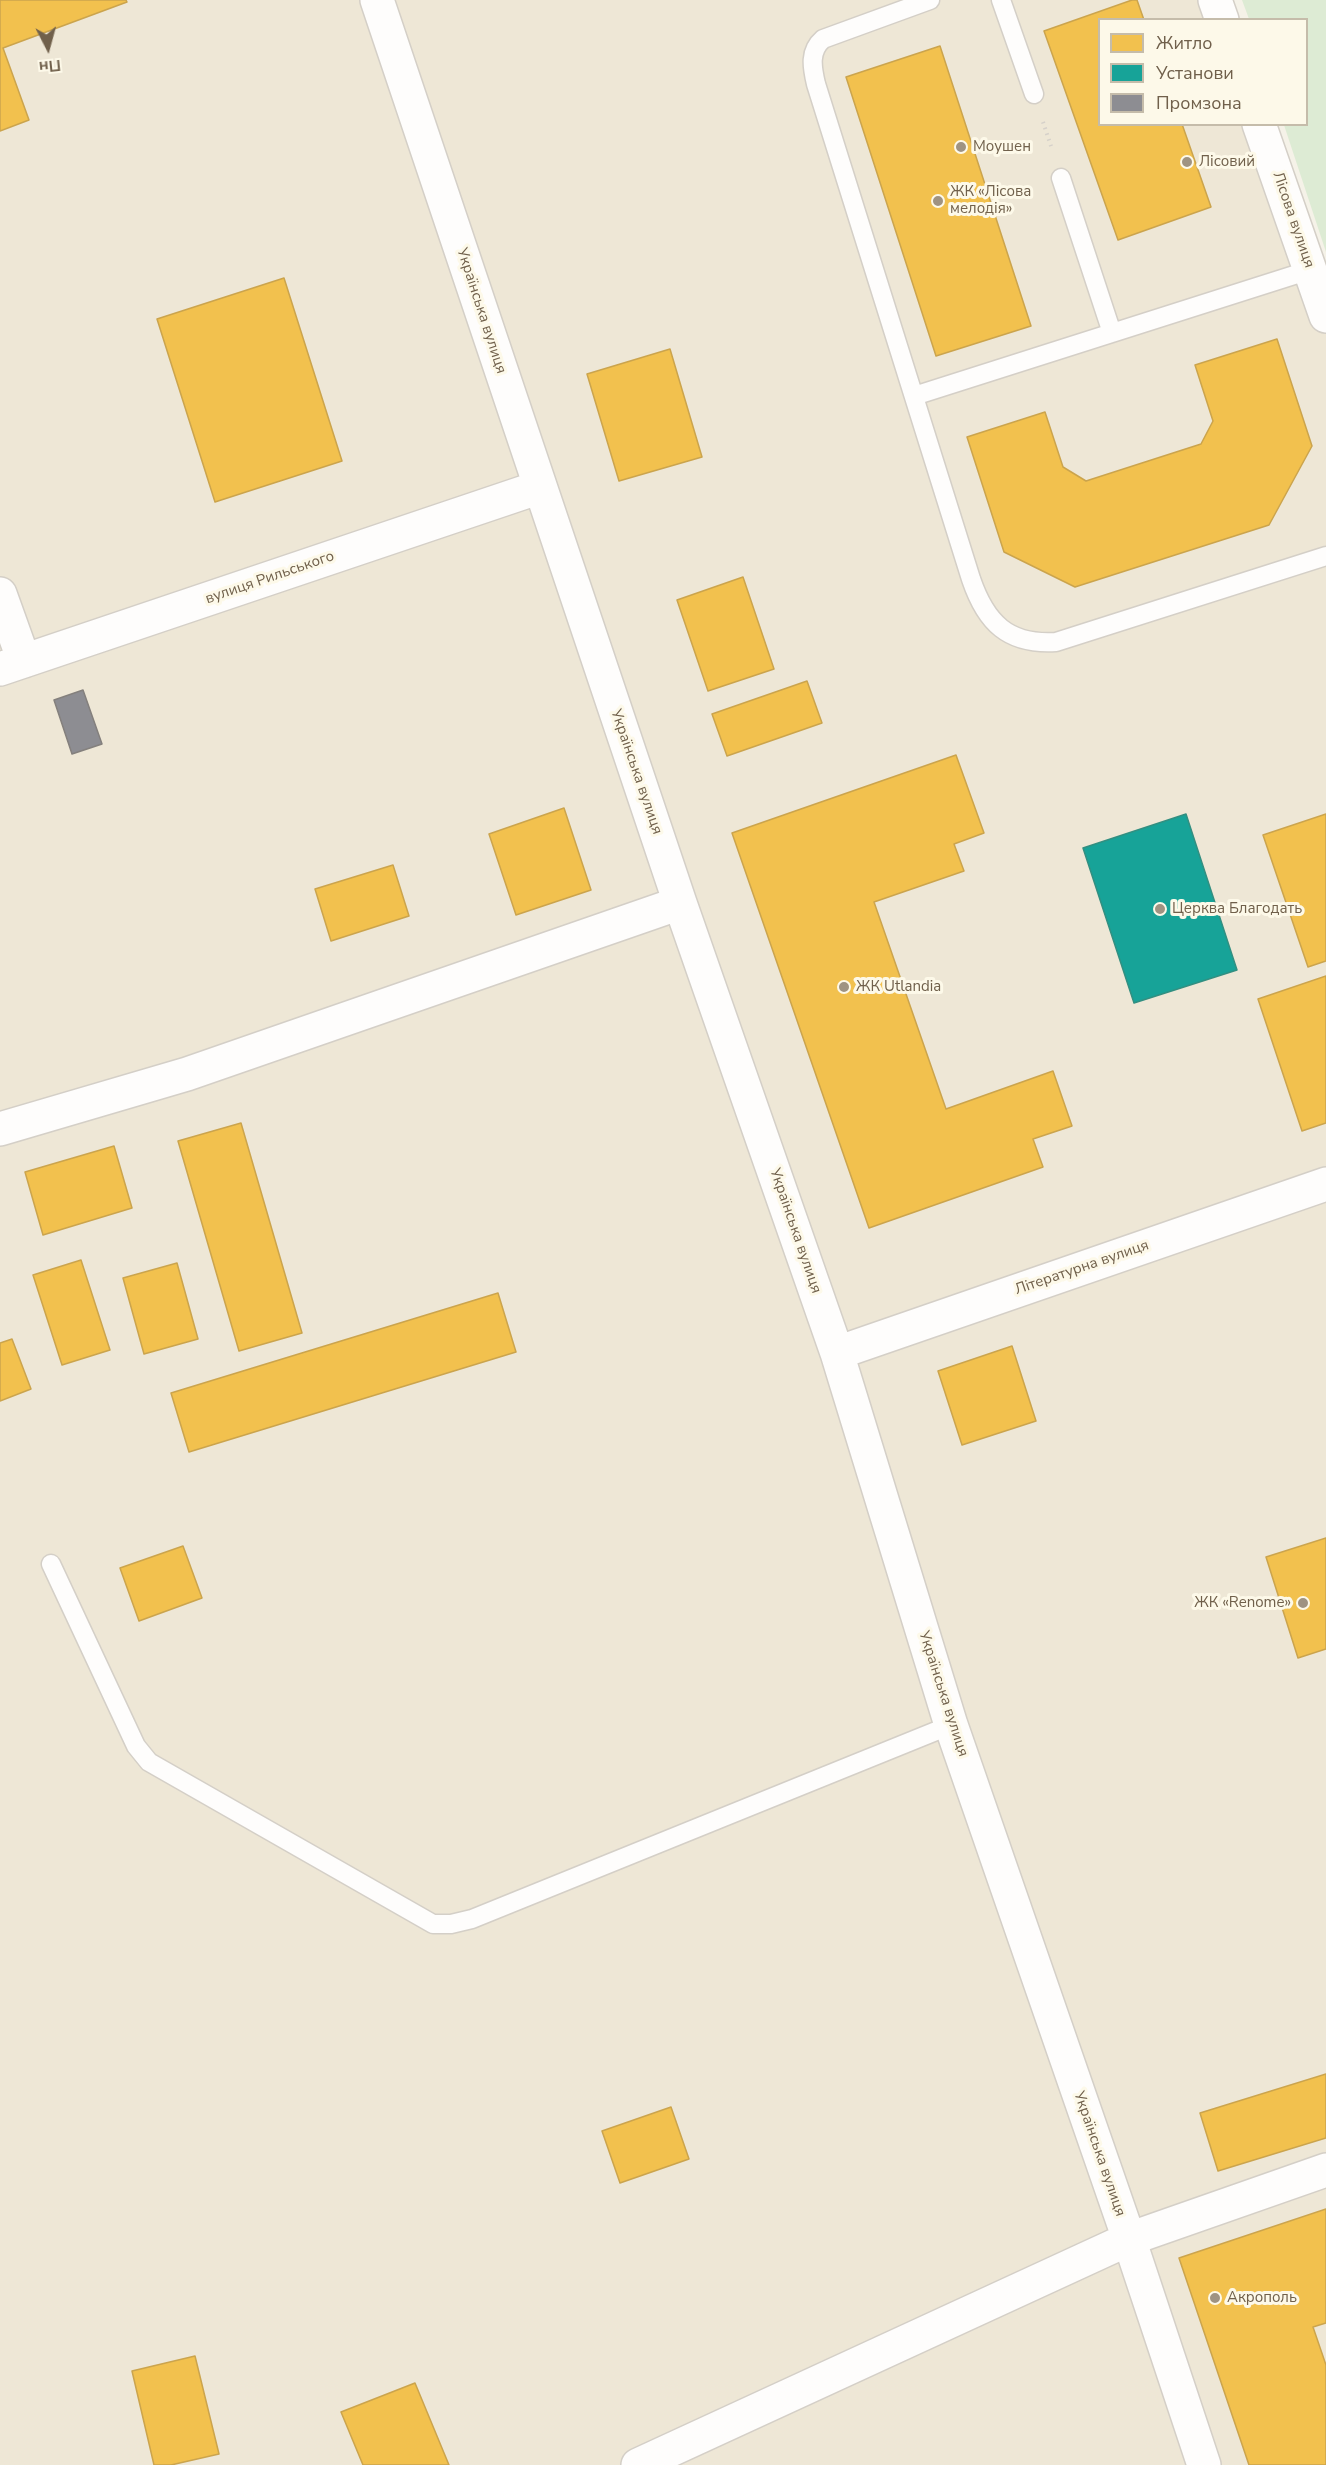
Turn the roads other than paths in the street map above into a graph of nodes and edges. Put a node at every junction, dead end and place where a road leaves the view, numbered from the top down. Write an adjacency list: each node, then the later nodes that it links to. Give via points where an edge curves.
1 (377, 0): 13 (street, Українська вулиця)
2 (930, 0): 12 (lane, via 830,36 818,43 813,54 816,84)
3 (1001, 0): 6 (lane)
4 (1215, 0): 5 (street)
5 (1221, 18)
6 (1034, 94)
7 (1261, 126): 9 (street, Лісова вулиця)
8 (1061, 178): 11 (lane)
9 (1310, 270): 10 (street, Лісова вулиця); 11 (lane)
10 (1326, 316)
11 (1112, 333): 12 (lane)
12 (914, 396): 14 (lane, via 976,594 994,622 1015,637 1056,642)
13 (540, 487): 16 (street, вулиця Рильського); 17 (street, Українська вулиця)
14 (1326, 556)
15 (0, 594): 16 (street)
16 (12, 665)
17 (680, 903): 18 (street, via 186,1074); 20 (street, Українська вулиця)
18 (0, 1129)
19 (1326, 1184): 20 (street, Літературна вулиця)
20 (837, 1353): 22 (street, Українська вулиця)
21 (51, 1564): 22 (lane, via 136,1746 150,1762 433,1924 472,1918)
22 (951, 1725): 24 (street, Українська вулиця)
23 (1326, 2170): 24 (street)
24 (1129, 2239): 25 (street); 26 (street, Українська вулиця)
25 (638, 2465)
26 (1204, 2465)

